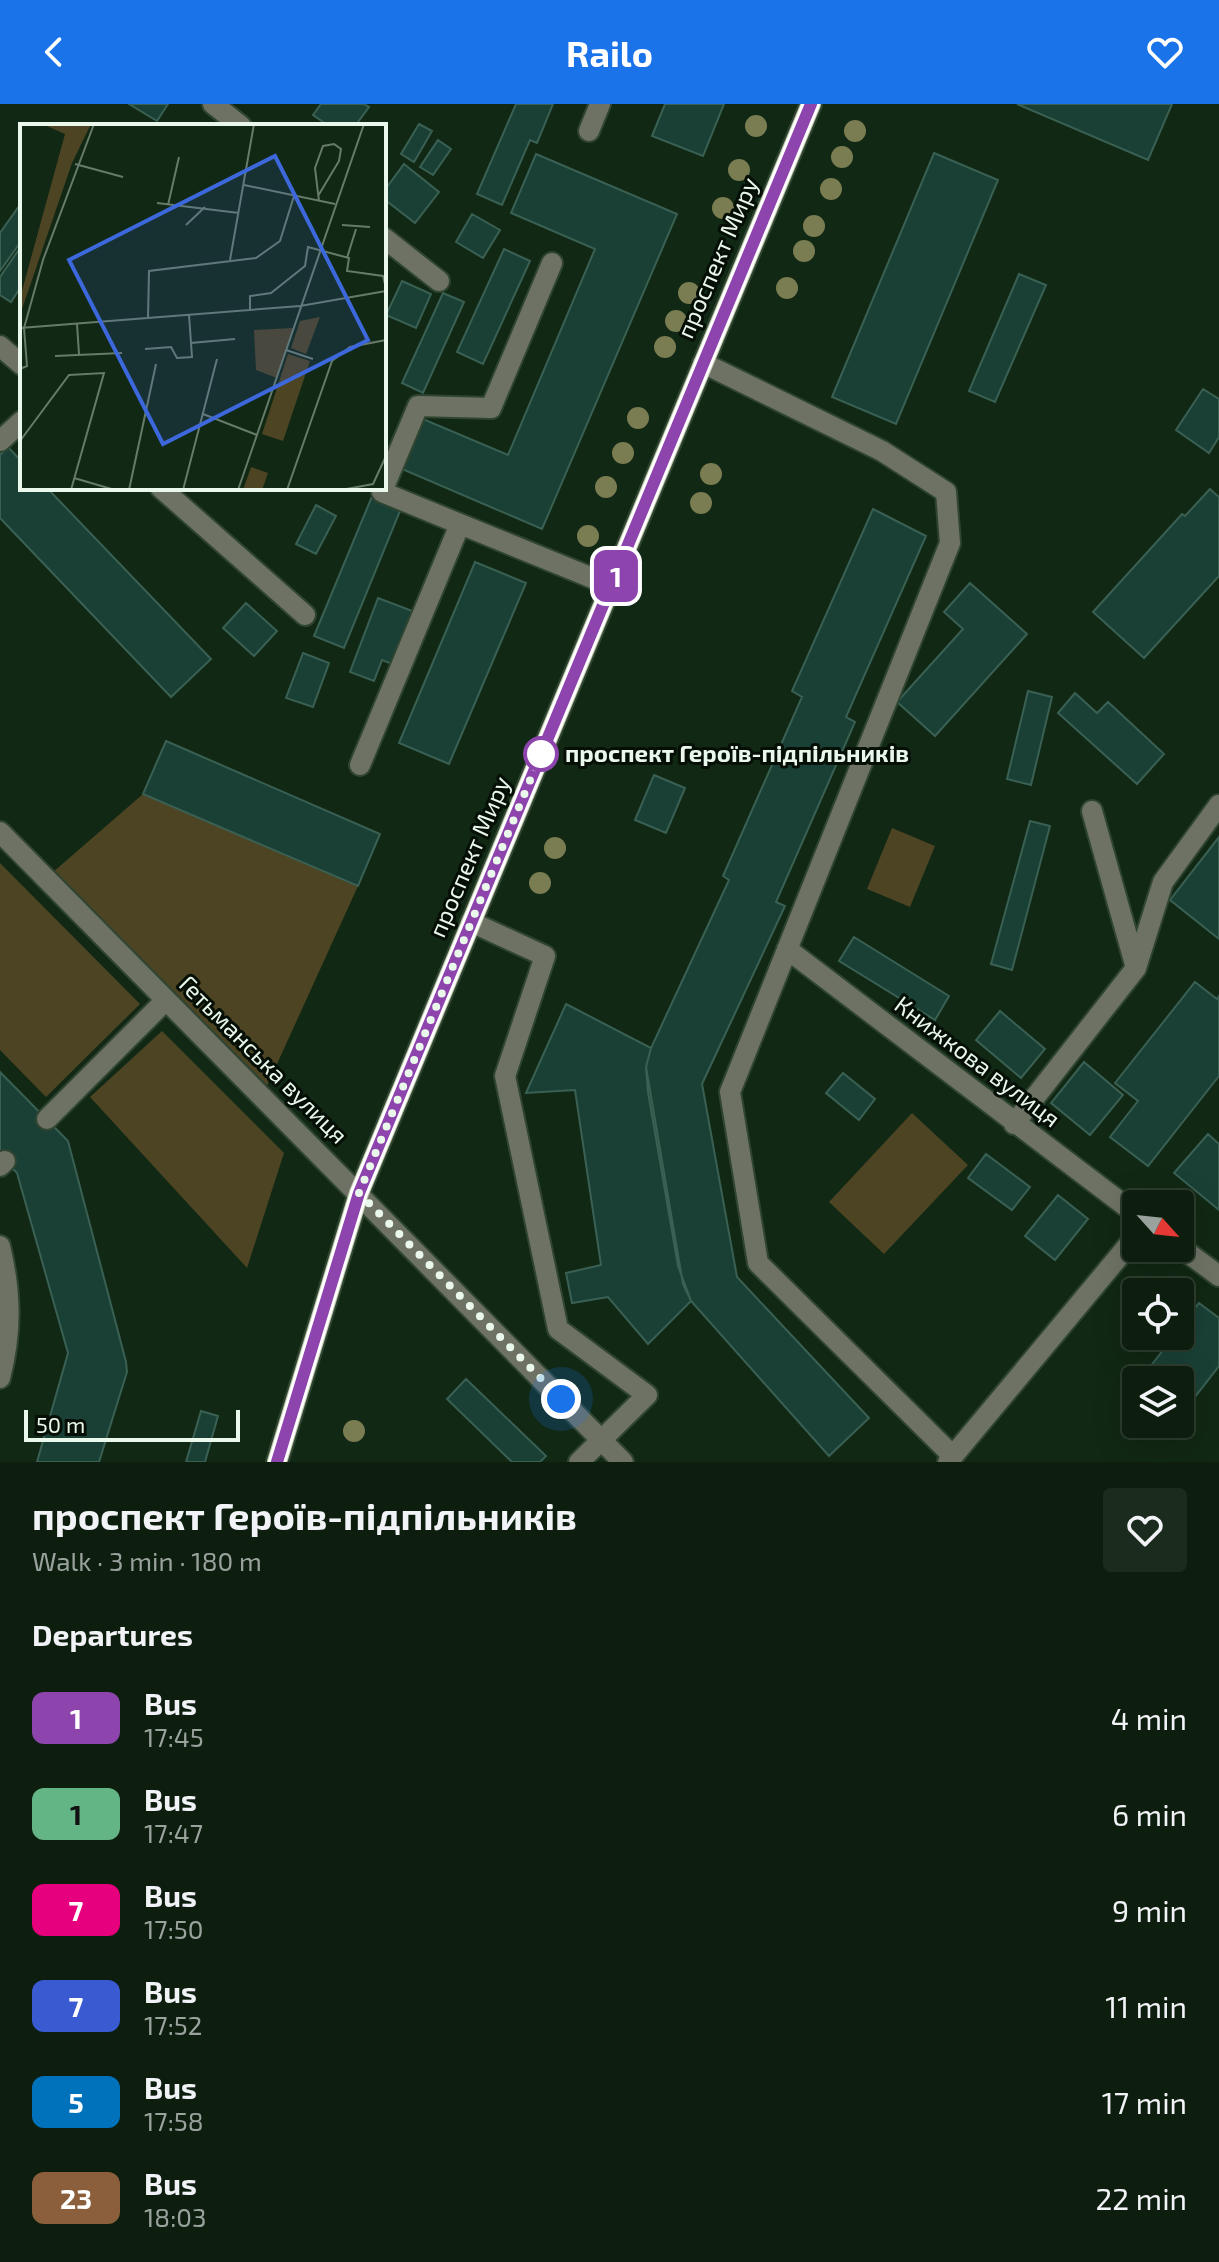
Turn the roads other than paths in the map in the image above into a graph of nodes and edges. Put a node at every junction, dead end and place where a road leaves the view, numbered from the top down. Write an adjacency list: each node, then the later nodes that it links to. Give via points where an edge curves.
1 (213, 104): 4 (street)
2 (600, 104): 5 (street)
3 (811, 104): 11 (main road, проспект Миру)
4 (238, 124)
5 (589, 131)
6 (386, 240): 8 (street)
7 (552, 263): 14 (street, via 491,408 418,406)
8 (439, 281)
9 (0, 346): 10 (street)
10 (20, 363)
11 (703, 363): 18 (main road, проспект Миру); 25 (street, via 882,451 946,492 950,543)
12 (20, 423): 13 (street)
13 (0, 441)
14 (386, 483)
15 (163, 490): 19 (street)
16 (383, 490): 17 (street)
17 (460, 524): 18 (street); 20 (street)
18 (612, 586): 24 (main road, проспект Миру)
19 (305, 615)
20 (360, 765)
21 (1219, 805): 26 (street, via 1163,882)
22 (1092, 811): 26 (street)
23 (0, 832): 27 (street, Гетьманська вулиця)
24 (471, 922): 30 (main road, проспект Миру); 37 (street, via 545,956 505,1076 558,1329 647,1395)
25 (787, 949): 29 (street, Книжкова вулиця); 38 (street, via 730,1092 758,1263)
26 (1136, 968): 29 (street)
27 (166, 1000): 28 (street); 30 (street, Гетьманська вулиця)
28 (47, 1119)
29 (1014, 1124): 31 (street, Книжкова вулиця)
30 (359, 1193): 37 (street, Гетьманська вулиця); 39 (main road, проспект Миру)
31 (1122, 1204)
32 (0, 1246): 36 (street, via 11,1309)
33 (1122, 1253): 38 (street)
34 (1194, 1257): 35 (street)
35 (1219, 1276)
36 (0, 1378)
37 (602, 1439): 40 (street); 41 (street, Гетьманська вулиця)
38 (951, 1459)
39 (277, 1462)
40 (579, 1462)
41 (623, 1462)

